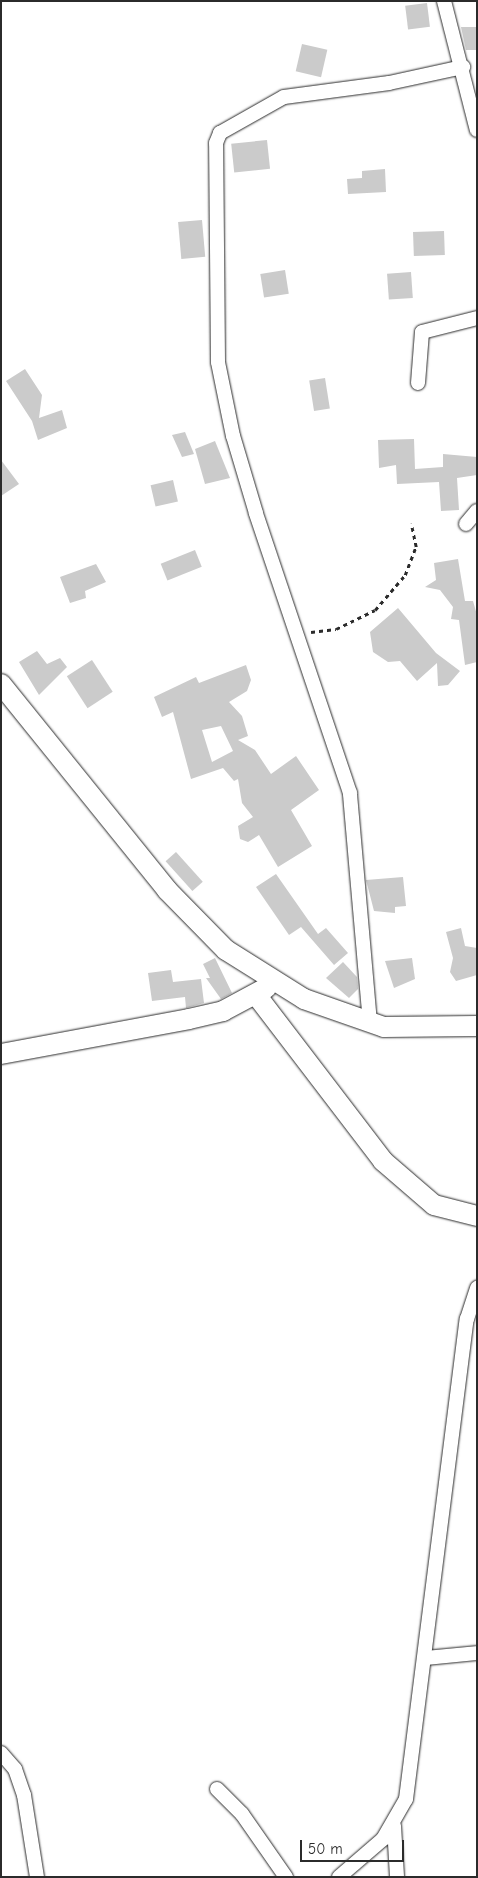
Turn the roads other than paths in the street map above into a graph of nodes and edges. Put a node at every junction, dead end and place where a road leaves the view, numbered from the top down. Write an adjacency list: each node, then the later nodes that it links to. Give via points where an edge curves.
1 (444, 1): 2 (street)
2 (463, 67): 3 (street); 11 (street, via 389,83 284,97 220,133 216,143 218,362 244,474 300,633 350,793)
3 (477, 130)
4 (477, 318): 5 (street, via 422,332)
5 (418, 383)
6 (477, 510): 7 (street)
7 (466, 524)
8 (1, 684): 9 (main road, via 167,890 226,950)
9 (273, 983): 10 (main road); 11 (main road)
10 (257, 996): 13 (main road, via 189,1020); 14 (main road, via 383,1161 434,1205)
11 (370, 1022): 12 (main road, via 384,1027)
12 (477, 1026)
13 (1, 1054)
14 (477, 1216)
15 (477, 1288): 17 (street, via 467,1319)
16 (477, 1653): 17 (street)
17 (425, 1658): 20 (street, via 406,1799)
18 (1, 1752): 21 (street, via 15,1769 24,1795)
19 (217, 1789): 22 (street, via 242,1814)
20 (394, 1826): 23 (street); 24 (street)
21 (37, 1877)
22 (286, 1877)
23 (339, 1877)
24 (397, 1877)

